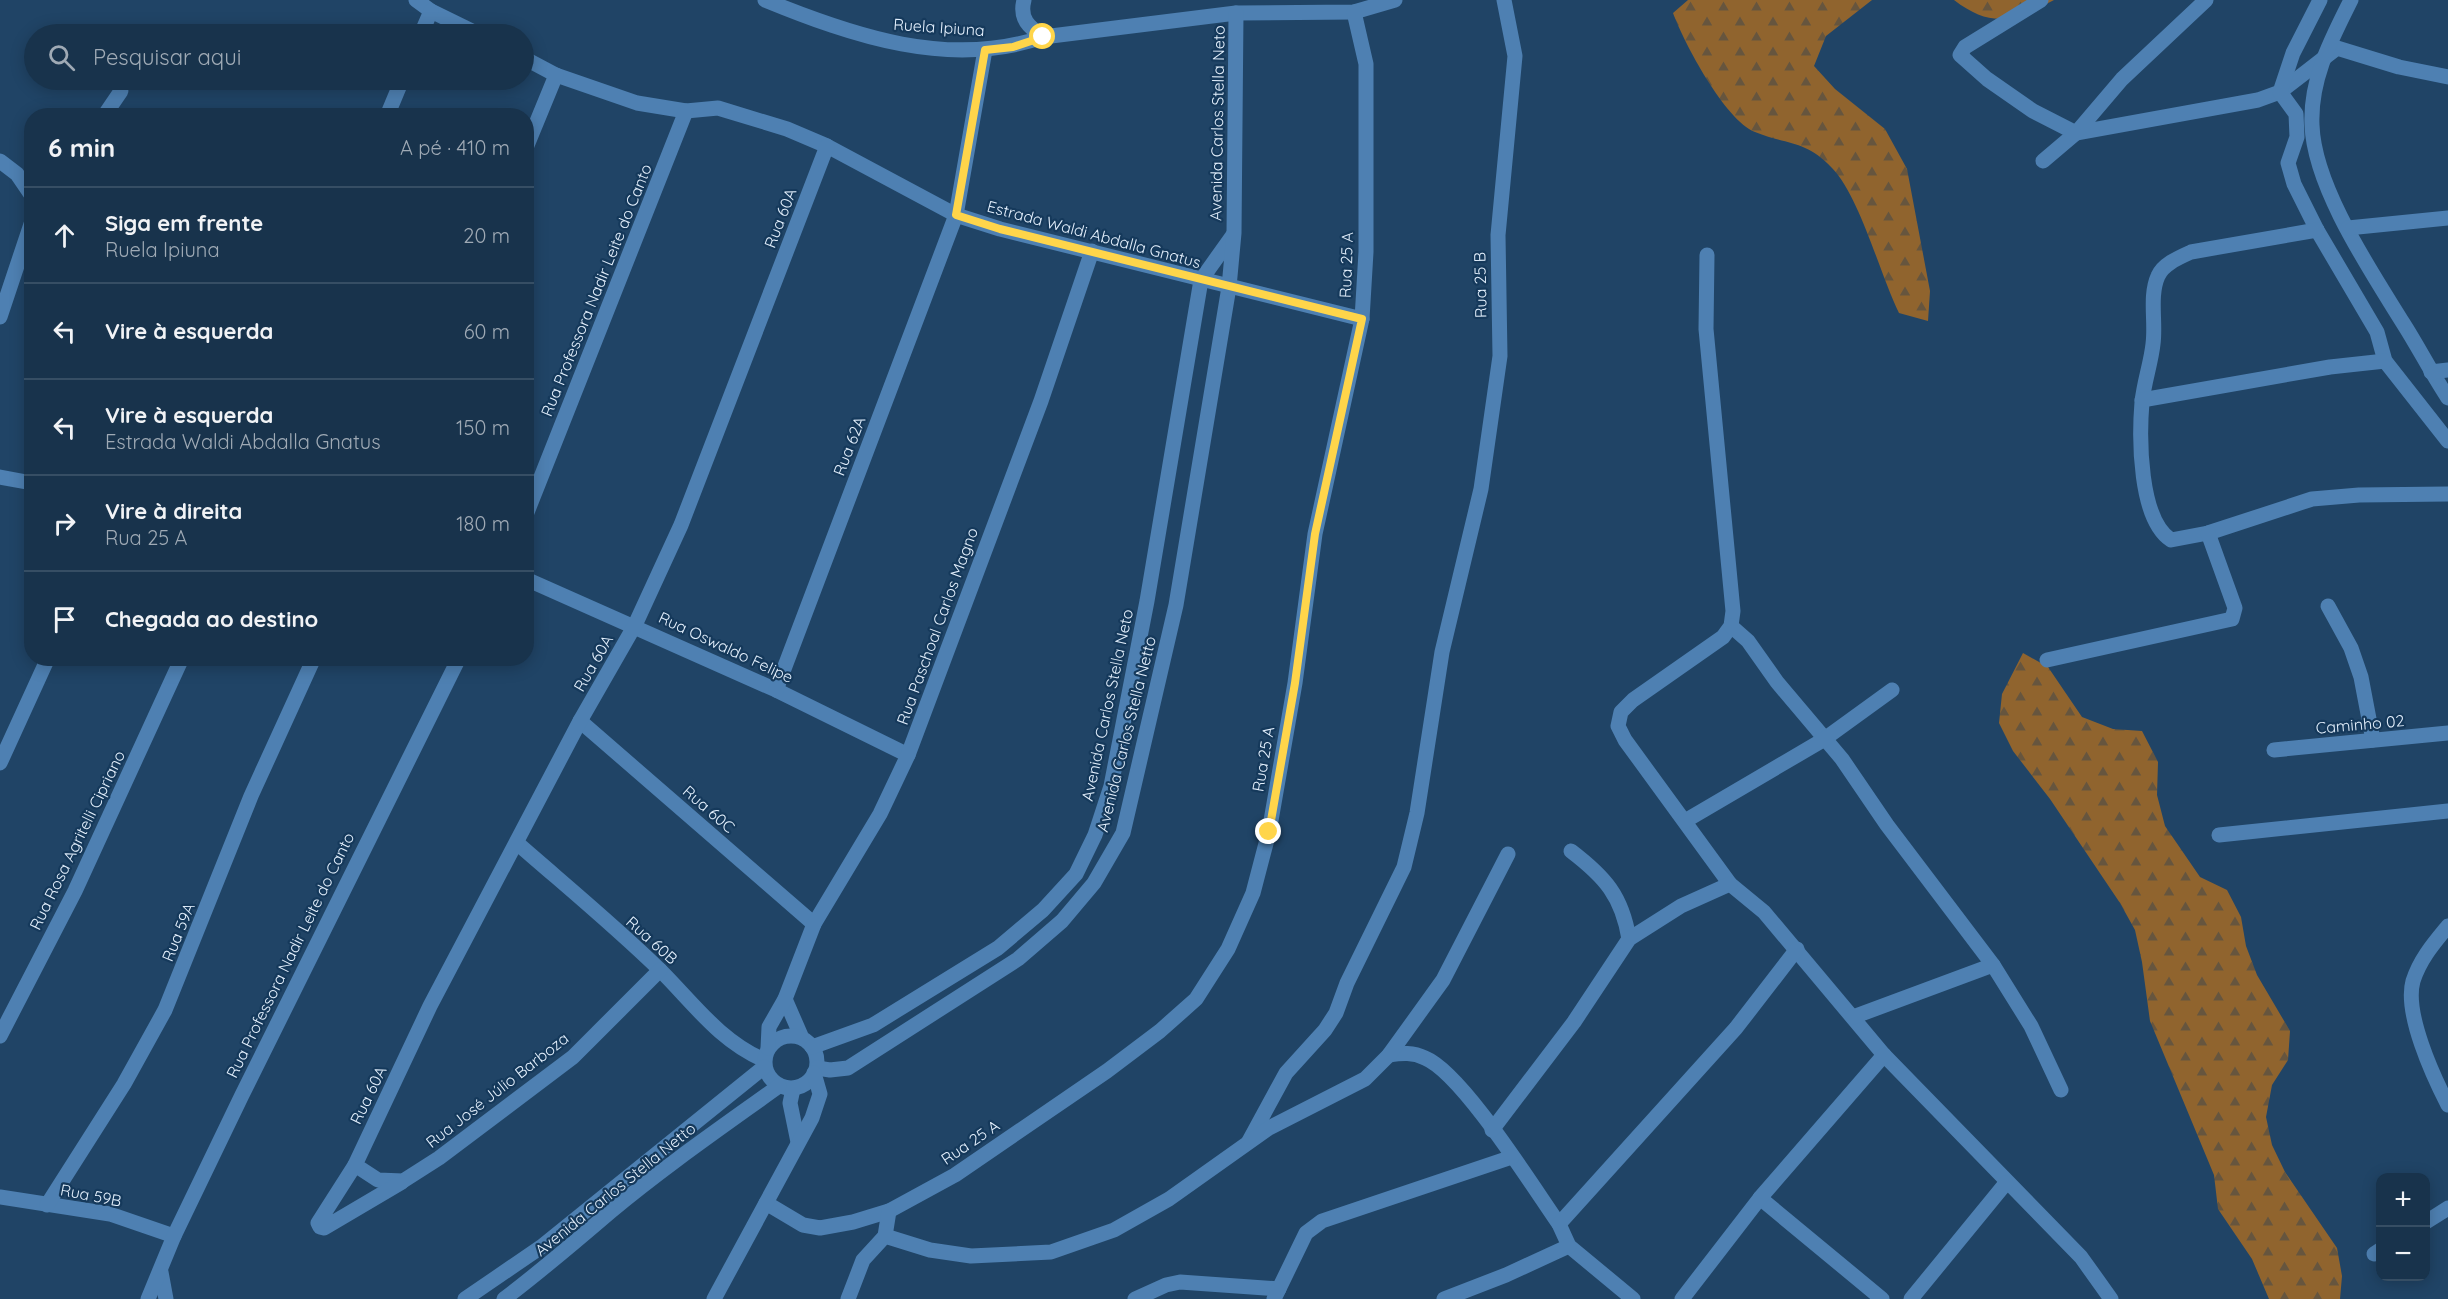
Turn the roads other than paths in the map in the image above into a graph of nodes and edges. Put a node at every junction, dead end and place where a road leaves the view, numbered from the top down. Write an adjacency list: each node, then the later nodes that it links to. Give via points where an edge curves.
1 (417, 0): 11 (street)
2 (765, 0): 18 (street, Ruela Ipiuna, via 833,28 901,46)
3 (1024, 0): 17 (street, via 1026,24)
4 (1294, 0): 12 (street)
5 (1395, 0): 13 (street, Ruela Ipiuna)
6 (1504, 0): 101 (street, Rua 25 B, via 1515,56 1498,235 1500,356 1481,489 1442,652 1417,813 1404,867 1336,1013 1286,1073)
7 (2041, 0): 30 (street, via 1965,47 1960,55 2033,111)
8 (2206, 0): 30 (street, via 2122,79)
9 (2320, 0): 25 (street, via 2293,53)
10 (2351, 0): 19 (street)
11 (431, 10): 15 (street); 16 (street)
12 (1276, 12): 13 (street, Ruela Ipiuna); 14 (street, Ruela Ipiuna)
13 (1354, 12): 46 (street, Rua 25 A, via 1366,64)
14 (1236, 13): 17 (street, Ruela Ipiuna); 39 (street, Avenida Carlos Stella Neto)
15 (425, 24)
16 (458, 24)
17 (1043, 37): 18 (street, Ruela Ipiuna, via 1013,47)
18 (985, 50): 35 (street, Rua 62A)
19 (2321, 61): 22 (street, via 2337,48); 25 (street); 37 (street, via 2313,93 2316,152)
20 (534, 63): 21 (street, Estrada Waldi Abdalla Gnatus)
21 (556, 75): 28 (street, Estrada Waldi Abdalla Gnatus, via 637,104); 29 (street)
22 (2448, 77)
23 (398, 90): 27 (street)
24 (121, 92): 26 (street)
25 (2280, 92): 30 (street, via 2258,100); 38 (street, via 2296,114 2297,137 2288,163)
26 (110, 108)
27 (390, 108)
28 (686, 111): 31 (street, Estrada Waldi Abdalla Gnatus, via 718,108); 56 (street, Rua Professora Nadir Leite do Canto)
29 (534, 129)
30 (2076, 133): 33 (street)
31 (827, 146): 35 (street, Estrada Waldi Abdalla Gnatus); 60 (street, Rua 60A, via 681,525)
32 (0, 160): 34 (street)
33 (2043, 160)
34 (24, 184)
35 (956, 215): 41 (street, Estrada Waldi Abdalla Gnatus); 67 (street, Rua 62A)
36 (2448, 218): 37 (street)
37 (2349, 228): 49 (street)
38 (2316, 231): 47 (street, via 2377,332); 51 (street, via 2191,252 2158,274 2153,343)
39 (1234, 233): 43 (street, Avenida Carlos Stella Neto); 44 (street, Avenida Carlos Stella Neto)
40 (24, 245): 45 (street)
41 (1092, 251): 43 (street, Estrada Waldi Abdalla Gnatus); 74 (street, Rua Paschoal Carlos Magno, via 1041,401)
42 (1707, 255): 61 (street, via 1706,330 1733,611)
43 (1201, 280): 44 (street, Estrada Waldi Abdalla Gnatus); 92 (street, Avenida Carlos Stella Neto, via 1147,601 1111,786 1095,835 1076,874 1043,910 998,948 873,1025)
44 (1229, 287): 46 (street, Estrada Waldi Abdalla Gnatus); 96 (street, Avenida Carlos Stella Netto, via 1176,605 1123,832 1094,883 1062,921 1018,959 848,1068)
45 (0, 317)
46 (1362, 319): 112 (street, Rua 25 A, via 1315,534 1269,832 1253,893 1228,949 1196,999 1160,1031 955,1175)
47 (2385, 361): 51 (street); 52 (street)
48 (2448, 370): 49 (street)
49 (2431, 372): 50 (street)
50 (2448, 398)
51 (2142, 400): 57 (street, via 2140,449 2157,526 2171,540)
52 (2448, 441)
53 (1, 479): 54 (street)
54 (24, 482)
55 (2448, 494): 57 (street, via 2312,499)
56 (534, 495)
57 (2208, 533): 62 (street, via 2235,608 2232,618)
58 (534, 582): 60 (street, Rua Oswaldo Felipe)
59 (2328, 606): 72 (street, via 2361,676)
60 (635, 625): 67 (street, Rua Oswaldo Felipe); 69 (street, Rua 60A)
61 (1731, 626): 71 (street, via 1748,641); 77 (street, via 1710,647 1621,712 1618,726 1625,740)
62 (2047, 660)
63 (44, 666): 75 (street)
64 (178, 666): 91 (street, Rua Rosa Agritelli Cipriano, via 75,891)
65 (310, 666): 110 (street, Rua 59A, via 251,796 165,1010 124,1084)
66 (455, 666): 115 (street, Rua Professora Nadir Leite do Canto)
67 (776, 690): 74 (street, Rua Oswaldo Felipe)
68 (1892, 690): 71 (street)
69 (580, 721): 79 (street, Rua 60A); 83 (street, Rua 60C)
70 (2448, 732): 72 (street, Caminho 02)
71 (1823, 740): 77 (street); 87 (street, via 1842,759)
72 (2373, 740): 73 (street, Caminho 02)
73 (2274, 750)
74 (908, 755): 83 (street, Rua Paschoal Carlos Magno, via 880,814)
75 (0, 763)
76 (2448, 811): 78 (street)
77 (1684, 821): 82 (street)
78 (2218, 835)
79 (517, 843): 88 (street, Rua 60B); 104 (street, Rua 60A, via 430,1006)
80 (1571, 851): 85 (street, via 1609,884 1625,913)
81 (1508, 854): 93 (street, via 1443,980)
82 (1730, 884): 85 (street, via 1681,906); 86 (street, via 1764,912)
83 (814, 924): 89 (street, Rua Paschoal Carlos Magno)
84 (2448, 926): 99 (street, via 2422,959 2412,983 2412,1004 2427,1056)
85 (1629, 939): 100 (street, via 1574,1022)
86 (1797, 950): 90 (street); 114 (street, via 1736,1028)
87 (1993, 965): 90 (street); 98 (street, via 2031,1026)
88 (660, 970): 95 (street, Rua 60B, via 720,1034 744,1051); 105 (street, Rua José Júlio Barboza, via 573,1057)
89 (785, 999): 92 (street); 95 (street, Rua Paschoal Carlos Magno, via 768,1027)
90 (1853, 1017): 94 (street)
91 (0, 1036)
92 (807, 1043): 95 (street, via 780,1038); 96 (street)
93 (1389, 1055): 100 (street, via 1408,1053 1427,1058 1457,1081); 101 (street, via 1365,1079)
94 (1884, 1055): 106 (street); 108 (street)
95 (766, 1058): 97 (street, via 772,1081); 122 (street, via 542,1247)
96 (815, 1071): 97 (street, via 806,1084); 102 (street, via 820,1094)
97 (786, 1087): 102 (street); 123 (street, Avenida Carlos Stella Netto, via 664,1169)
98 (2061, 1090)
99 (2448, 1105)
100 (1492, 1130): 103 (street)
101 (1249, 1141): 116 (street, via 1169,1199 1114,1230 1051,1252 971,1256 930,1251)
102 (798, 1142): 109 (street)
103 (1512, 1157): 114 (street); 119 (street, via 1322,1221 1306,1233)
104 (360, 1170): 105 (street, via 378,1180); 105 (street, Rua 60A, via 318,1223 320,1227)
105 (403, 1181)
106 (2006, 1183): 131 (street); 132 (street, via 2081,1257)
107 (0, 1197): 110 (street, Rua 59B)
108 (1760, 1198): 129 (street); 130 (street)
109 (766, 1203): 112 (street, Rua 25 A, via 803,1225 820,1228); 124 (street)
110 (47, 1205): 115 (street, Rua 59B, via 110,1214)
111 (2448, 1208): 113 (street)
112 (890, 1211): 116 (street)
113 (2430, 1219)
114 (1558, 1224): 117 (street)
115 (174, 1236): 118 (street, Rua Professora Nadir Leite do Canto)
116 (885, 1236): 125 (street, via 863,1260)
117 (1569, 1246): 127 (street); 128 (street)
118 (161, 1271): 120 (street, Rua Professora Nadir Leite do Canto); 121 (street)
119 (1277, 1294): 126 (street, via 1180,1282)
120 (148, 1299)
121 (166, 1299)
122 (465, 1299)
123 (504, 1299)
124 (714, 1299)
125 (849, 1299)
126 (1135, 1299)
127 (1444, 1299)
128 (1633, 1299)
129 (1682, 1299)
130 (1882, 1299)
131 (1911, 1299)
132 (2111, 1299)

